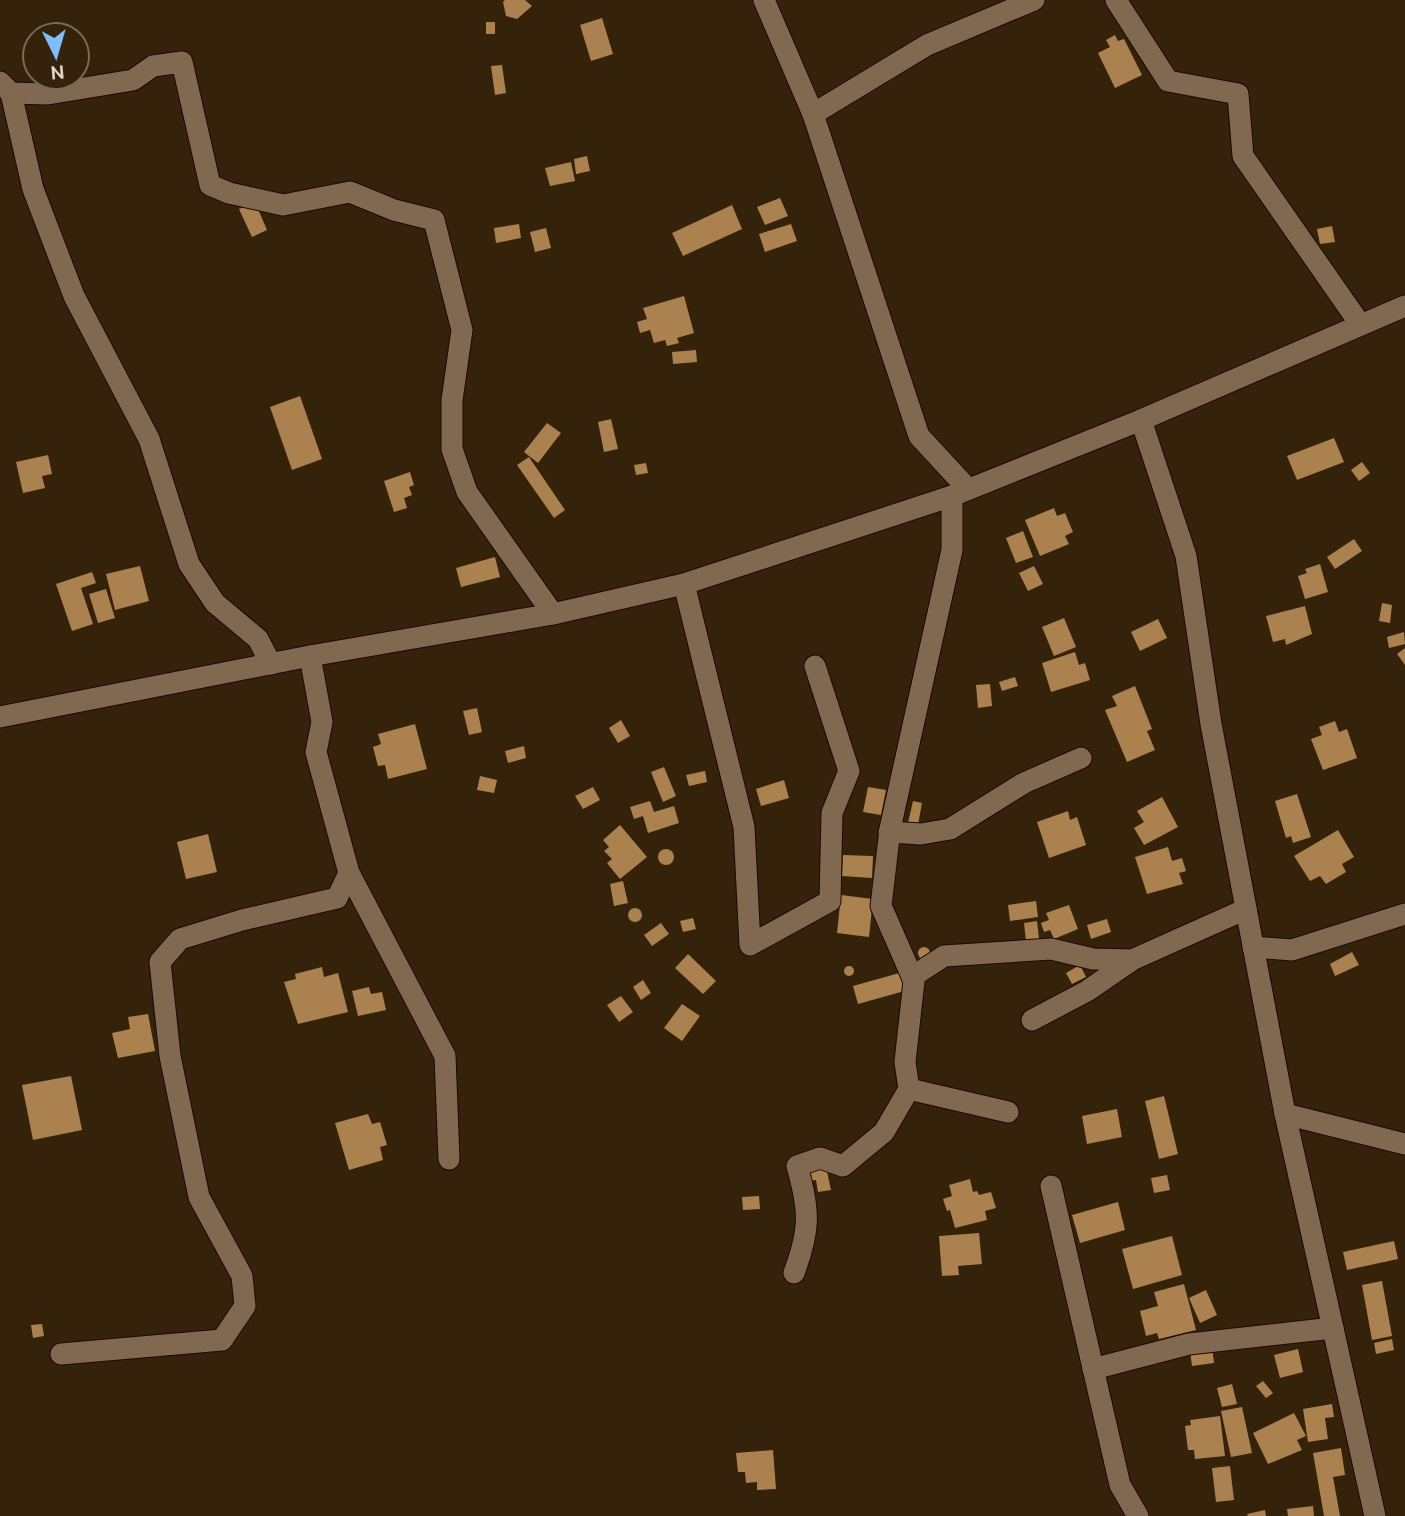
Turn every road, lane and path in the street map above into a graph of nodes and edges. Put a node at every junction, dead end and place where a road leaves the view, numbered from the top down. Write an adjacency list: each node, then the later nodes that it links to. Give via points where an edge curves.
1 (764, 0): 5 (street)
2 (1034, 0): 5 (street, via 927,45)
3 (1116, 0): 7 (street, via 1168,81 1238,94 1243,156)
4 (6, 87): 11 (street, via 48,94 132,80 153,66 182,62 210,185 283,205 350,192 433,220 462,330 452,400 452,449 467,492); 13 (street, via 33,189 74,296 149,439 189,564 215,603 258,639)
5 (813, 114): 9 (street, via 919,436)
6 (1405, 306): 7 (street)
7 (1360, 324): 8 (street)
8 (1141, 420): 9 (street); 19 (street, via 1186,556 1211,724)
9 (960, 493): 10 (street); 17 (street, via 952,550)
10 (684, 583): 11 (street); 14 (street, via 744,827 750,945 830,901 832,813 849,771)
11 (553, 614): 12 (street)
12 (310, 656): 13 (street); 18 (street, via 323,722 316,752)
13 (271, 664): 15 (street)
14 (815, 666)
15 (0, 717)
16 (1081, 758): 17 (street, via 1024,783 950,829 921,834)
17 (889, 832): 23 (street, via 881,906)
18 (349, 873): 29 (street, via 445,1056); 33 (street, via 337,898 180,939 160,962 170,1056 199,1197 242,1276 245,1306 222,1340)
19 (1246, 909): 21 (street); 22 (street)
20 (1405, 914): 21 (street, via 1292,950)
21 (1253, 947): 27 (street)
22 (1132, 960): 23 (street, via 1093,959 1051,949 944,956); 24 (street)
23 (912, 977): 25 (street, via 905,1062)
24 (1032, 1020)
25 (909, 1089): 26 (street); 31 (street, via 884,1132 843,1166 820,1157 797,1166 805,1193 807,1238)
26 (1008, 1112)
27 (1285, 1114): 28 (street); 32 (street)
28 (1405, 1143)
29 (449, 1159)
30 (1051, 1185): 34 (street)
31 (794, 1273)
32 (1333, 1328): 34 (street, via 1189,1344); 36 (street)
33 (61, 1354)
34 (1093, 1369): 35 (street, via 1120,1485)
35 (1138, 1516)
36 (1376, 1516)

